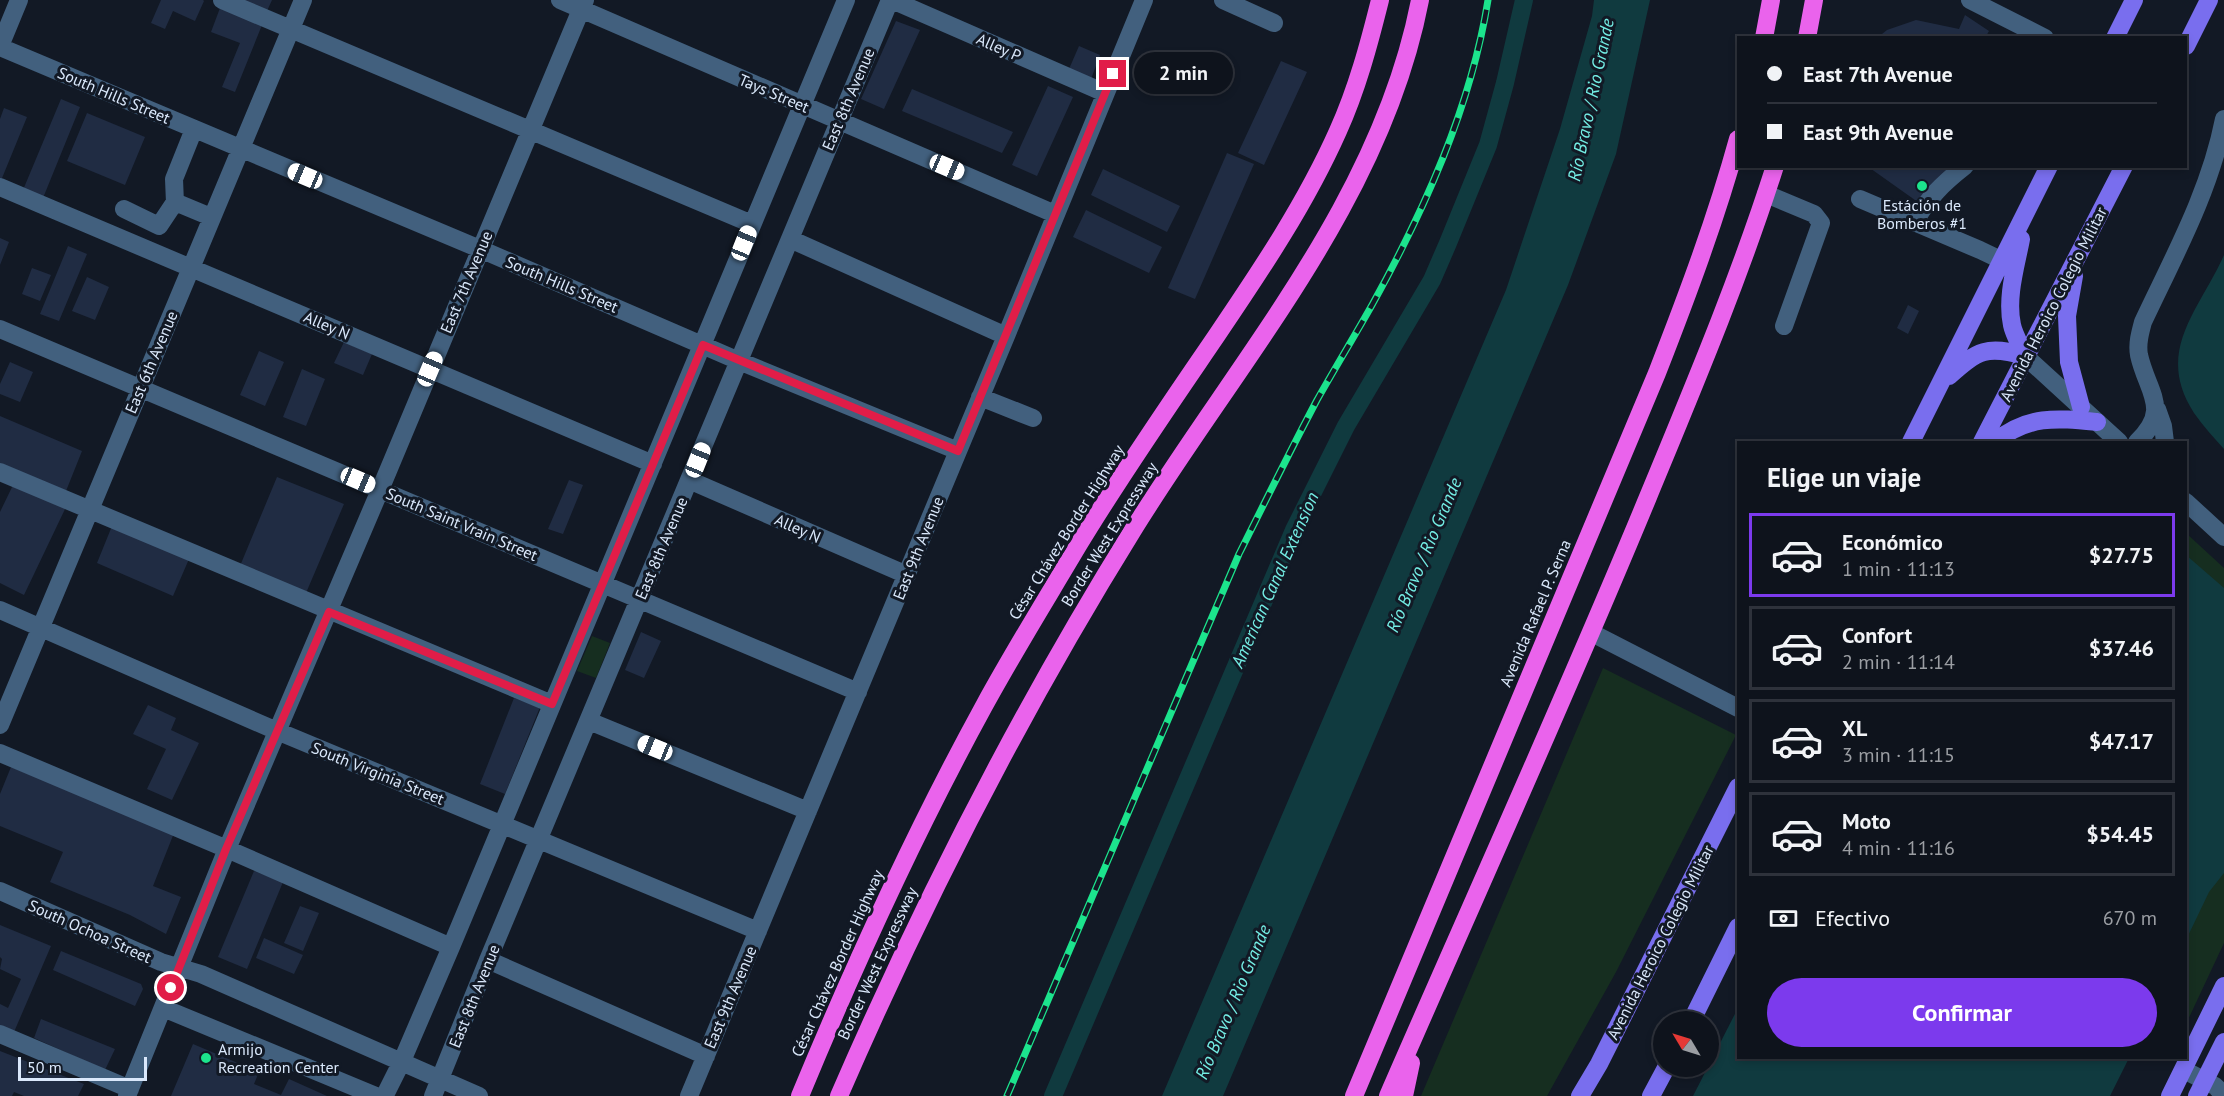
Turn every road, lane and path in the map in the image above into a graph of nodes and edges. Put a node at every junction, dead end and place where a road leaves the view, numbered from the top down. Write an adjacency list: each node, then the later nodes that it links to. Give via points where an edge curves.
1 (19, 0): 24 (street)
2 (222, 0): 18 (street)
3 (303, 0): 18 (street, East 6th Avenue)
4 (560, 0): 16 (street, Tays Street)
5 (846, 0): 26 (street)
6 (891, 0): 25 (street, Alley P); 28 (street, East 8th Avenue)
7 (1144, 0): 25 (street, East 9th Avenue)
8 (1223, 0): 17 (street)
9 (1380, 0): 124 (highway, César Chávez Border Highway, via 1365,57 1338,130 1299,206 1080,543 985,705 872,929)
10 (1420, 0): 125 (highway, Border West Expressway, via 1393,95 1347,197 1262,337 1152,500 1065,640 948,859)
11 (1771, 0): 19 (highway)
12 (1814, 0): 20 (highway)
13 (1970, 0): 21 (street)
14 (2134, 0): 22 (main road)
15 (2209, 0): 23 (main road)
16 (583, 4): 26 (street, Tays Street); 30 (street, East 7th Avenue)
17 (1274, 23)
18 (291, 29): 30 (street); 32 (street, East 6th Avenue)
19 (1764, 36)
20 (1807, 36)
21 (2041, 36)
22 (2116, 36)
23 (2187, 44)
24 (0, 46): 29 (street, South Hills Street)
25 (1105, 93): 42 (street, East 9th Avenue)
26 (801, 105): 28 (street, Tays Street); 46 (street)
27 (2224, 119): 63 (street, via 2208,182 2143,322 2139,339 2139,354)
28 (839, 120): 42 (street, Tays Street); 47 (street, East 8th Avenue)
29 (194, 129): 32 (street, South Hills Street); 40 (street, via 174,179)
30 (530, 130): 46 (street); 48 (street, East 7th Avenue)
31 (1737, 143): 126 (highway, Avenida Rafael P. Serna, via 1725,188 1657,374)
32 (240, 148): 44 (street, East 6th Avenue); 48 (street, South Hills Street)
33 (1774, 168): 38 (highway)
34 (1962, 168): 45 (street, via 1925,203)
35 (2048, 168): 43 (main road)
36 (2123, 168): 49 (main road, Avenida Heroico Colegio Militar)
37 (0, 187): 51 (street, Alley N)
38 (1766, 194): 52 (street, via 1814,214 1821,223); 86 (highway, via 1717,330)
39 (1860, 199): 45 (street)
40 (175, 203): 41 (street, via 159,226); 44 (street)
41 (124, 209)
42 (1055, 214): 54 (street, East 9th Avenue)
43 (2026, 216): 50 (main road); 56 (main road, via 2010,311 2012,327)
44 (211, 217): 51 (street, East 6th Avenue)
45 (1914, 223): 50 (street)
46 (752, 224): 55 (street)
47 (790, 239): 54 (street); 57 (street, East 8th Avenue)
48 (480, 249): 55 (street, South Hills Street); 58 (street, East 7th Avenue)
49 (2077, 258): 56 (main road, Avenida Heroico Colegio Militar); 62 (main road, via 2067,316 2069,362)
50 (2002, 261): 59 (main road)
51 (190, 268): 58 (street, Alley N); 60 (street, East 6th Avenue)
52 (1784, 326)
53 (0, 329): 60 (street, South Saint Vrain Street)
54 (1006, 336): 61 (street, East 9th Avenue)
55 (703, 345): 57 (street, South Hills Street); 73 (street)
56 (2025, 356): 59 (main road, via 2000,349 1982,352); 62 (street); 67 (main road, Avenida Heroico Colegio Militar)
57 (739, 361): 72 (street, South Hills Street); 75 (street, East 8th Avenue)
58 (430, 369): 73 (street, Alley N); 76 (street, East 7th Avenue)
59 (1941, 383): 66 (main road)
60 (140, 388): 76 (street, South Saint Vrain Street); 78 (street, East 6th Avenue)
61 (980, 397): 64 (street); 72 (street, East 9th Avenue)
62 (2081, 407): 65 (street)
63 (2157, 409): 70 (street, via 2149,429); 71 (street)
64 (1033, 418)
65 (2097, 422): 68 (main road, via 2040,420 2022,424); 69 (street)
66 (1912, 441)
67 (1982, 441)
68 (1996, 441)
69 (2118, 441)
70 (2138, 441)
71 (2165, 441)
72 (958, 451): 80 (street, East 9th Avenue)
73 (653, 464): 81 (street)
74 (0, 472): 78 (street)
75 (690, 480): 80 (street, Alley N); 82 (street, East 8th Avenue)
76 (380, 490): 81 (street, South Saint Vrain Street); 84 (street, East 7th Avenue)
77 (2187, 503): 79 (street)
78 (90, 509): 84 (street); 85 (street, East 6th Avenue)
79 (2224, 537)
80 (907, 575): 87 (street, East 9th Avenue)
81 (602, 584): 82 (street, South Saint Vrain Street); 88 (street)
82 (639, 600): 87 (street, South Saint Vrain Street); 90 (street, East 8th Avenue)
83 (0, 610): 85 (street, South Virginia Street)
84 (329, 612): 88 (street); 92 (street, East 7th Avenue)
85 (40, 627): 91 (street, East 6th Avenue); 92 (street, South Virginia Street)
86 (1592, 633): 89 (street); 108 (highway)
87 (858, 692): 95 (street, East 9th Avenue)
88 (552, 704): 96 (street)
89 (1737, 707)
90 (589, 721): 95 (street); 97 (street, East 8th Avenue)
91 (0, 725)
92 (277, 731): 96 (street, South Virginia Street); 98 (street, East 7th Avenue)
93 (0, 753): 98 (street)
94 (1737, 789): 129 (main road, Avenida Heroico Colegio Militar)
95 (808, 811): 101 (street, East 9th Avenue)
96 (502, 824): 97 (street, South Virginia Street); 102 (street)
97 (539, 840): 101 (street, South Virginia Street); 103 (street, East 8th Avenue)
98 (226, 849): 102 (street); 104 (street, East 7th Avenue)
99 (0, 891): 104 (street, South Ochoa Street)
100 (1737, 929): 107 (main road)
101 (758, 931): 111 (street, East 9th Avenue)
102 (451, 947): 112 (street)
103 (488, 960): 111 (street); 115 (street, East 8th Avenue)
104 (179, 968): 106 (street, East 7th Avenue); 112 (street, South Ochoa Street)
105 (2224, 986): 113 (main road)
106 (163, 1008): 117 (street, East 7th Avenue); 119 (street)
107 (1696, 1011)
108 (1419, 1024): 127 (highway); 128 (highway)
109 (0, 1034): 117 (street)
110 (2224, 1042): 116 (main road)
111 (706, 1056): 123 (street, East 9th Avenue)
112 (402, 1061): 115 (street, South Ochoa Street); 120 (street)
113 (2184, 1070): 116 (street); 131 (main road)
114 (1662, 1077): 130 (main road)
115 (441, 1078): 121 (street, East 8th Avenue); 122 (street, South Ochoa Street)
116 (2201, 1088): 118 (street)
117 (128, 1093)
118 (2224, 1095)
119 (376, 1096)
120 (381, 1096)
121 (433, 1096)
122 (479, 1096)
123 (689, 1096)
124 (800, 1096)
125 (839, 1096)
126 (1354, 1096)
127 (1388, 1096)
128 (1404, 1096)
129 (1580, 1096)
130 (1652, 1096)
131 (2170, 1096)

